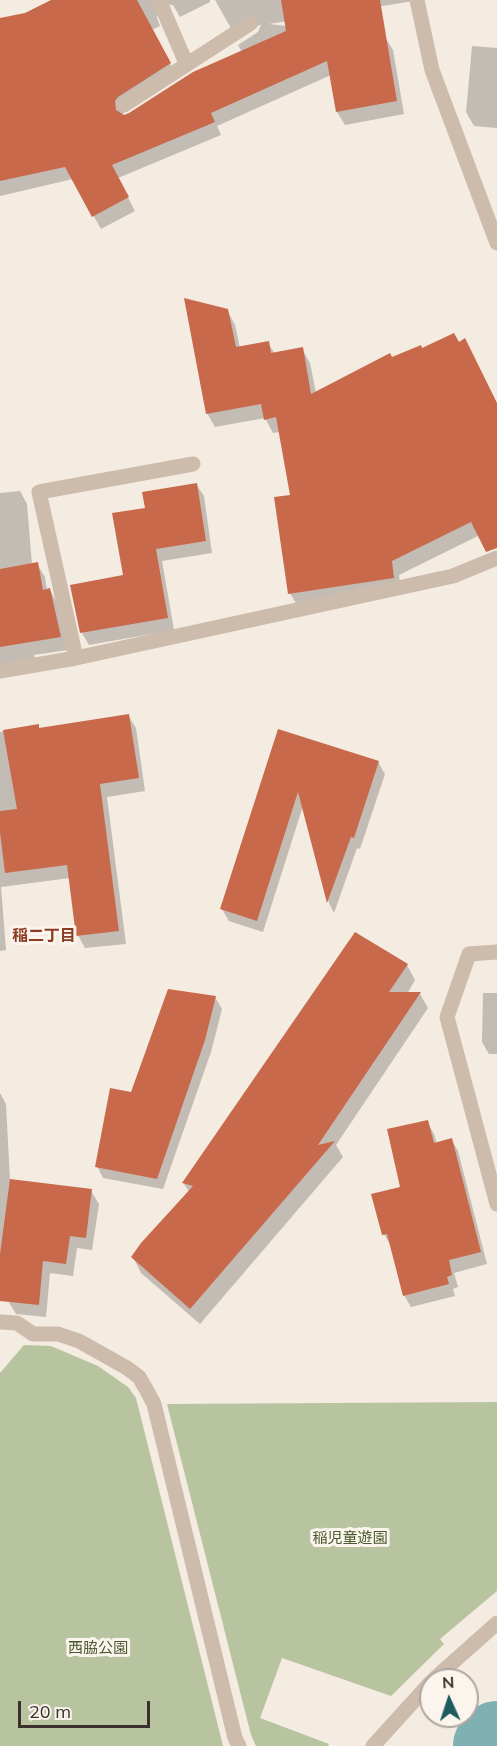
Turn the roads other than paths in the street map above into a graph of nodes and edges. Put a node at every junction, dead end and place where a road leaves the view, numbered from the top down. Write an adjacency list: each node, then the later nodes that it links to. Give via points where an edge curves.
1 (159, 0): 4 (street)
2 (417, 0): 6 (street, via 432,70)
3 (251, 23): 4 (street)
4 (186, 63): 5 (street)
5 (124, 105)
6 (497, 243)
7 (193, 464): 9 (street, via 39,492)
8 (497, 558): 9 (street, via 453,576)
9 (76, 658): 10 (street)
10 (0, 671)
11 (497, 952): 12 (street, via 469,954 447,1017)
12 (497, 1202)
13 (0, 1322): 17 (street, via 17,1323 33,1334 58,1334 79,1341 140,1377 154,1404)
14 (497, 1623): 15 (street)
15 (447, 1668)
16 (419, 1695): 18 (street)
17 (239, 1746)
18 (373, 1746)

